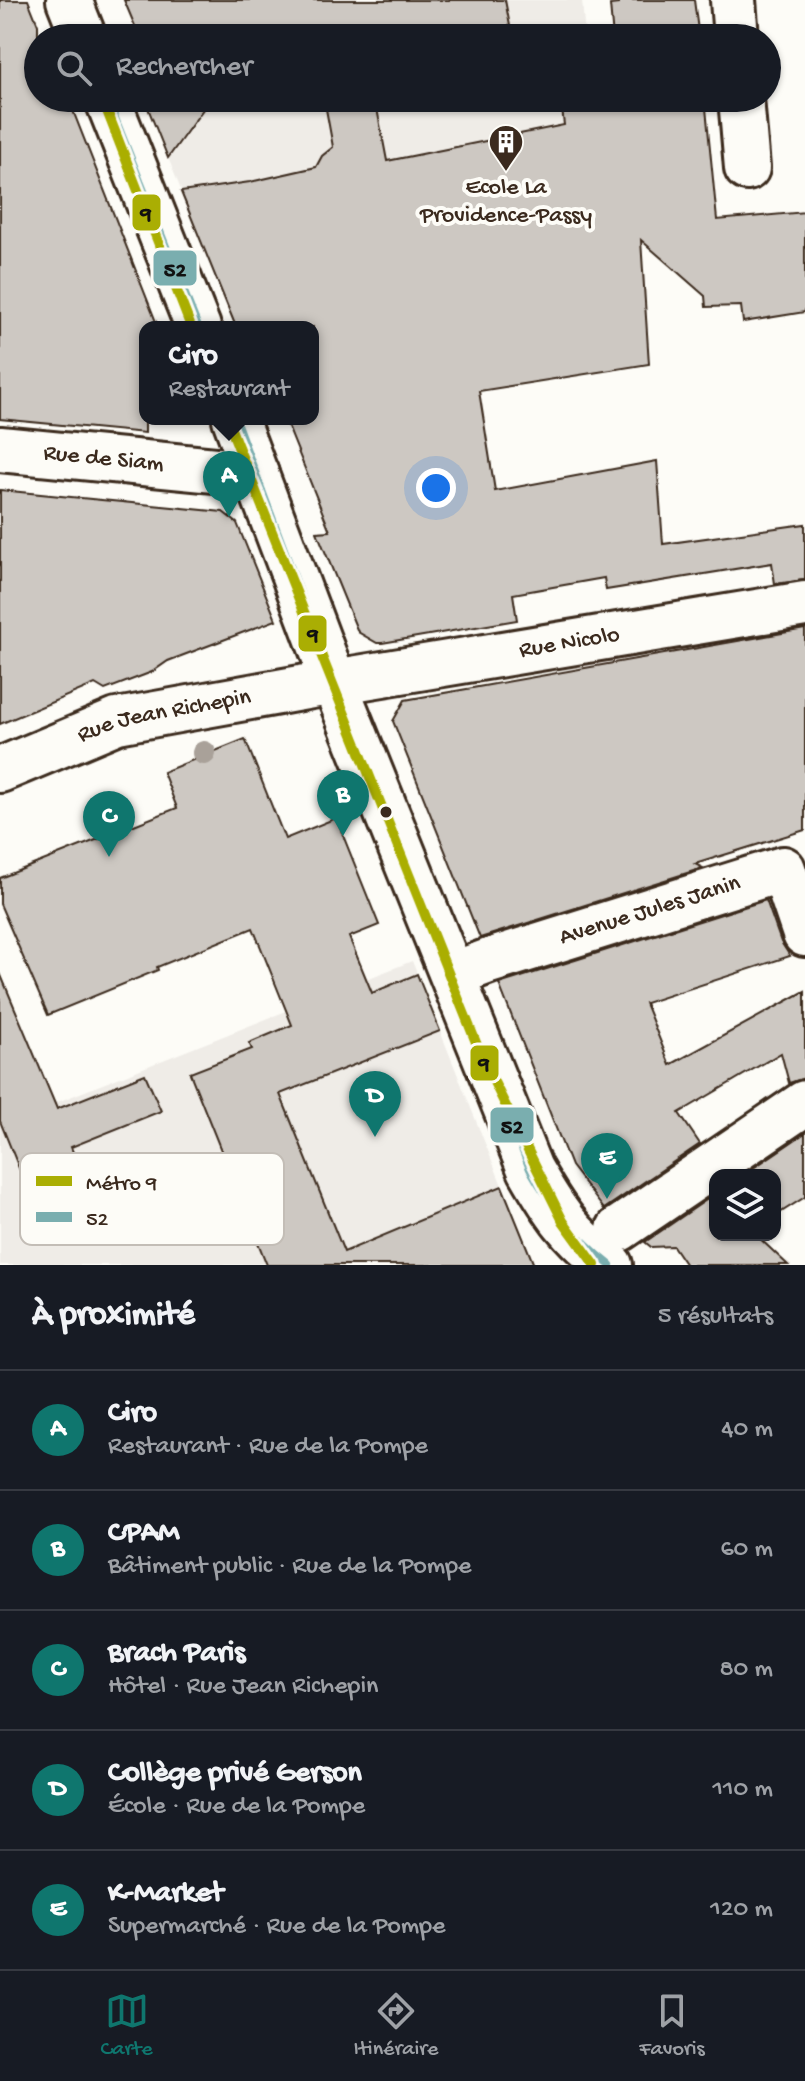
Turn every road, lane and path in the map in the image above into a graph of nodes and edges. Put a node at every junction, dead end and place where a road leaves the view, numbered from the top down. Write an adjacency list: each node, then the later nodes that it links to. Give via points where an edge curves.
1 (69, 0): 3 (street)
2 (733, 0): 4 (street)
3 (78, 24)
4 (735, 24)
5 (113, 112): 8 (street)
6 (742, 112): 7 (street)
7 (747, 168)
8 (196, 321)
9 (237, 425): 11 (street)
10 (0, 449): 11 (street, Rue de Siam)
11 (256, 474): 13 (street)
12 (805, 604): 13 (street, Rue Nicolo)
13 (334, 682): 14 (street, Rue Jean Richepin, via 117,721); 16 (street)
14 (0, 770)
15 (805, 934): 16 (street, Avenue Jules Janin, via 783,869)
16 (454, 974): 18 (street, via 530,1169 555,1213 589,1249)
17 (805, 1103): 18 (street)
18 (615, 1247)

